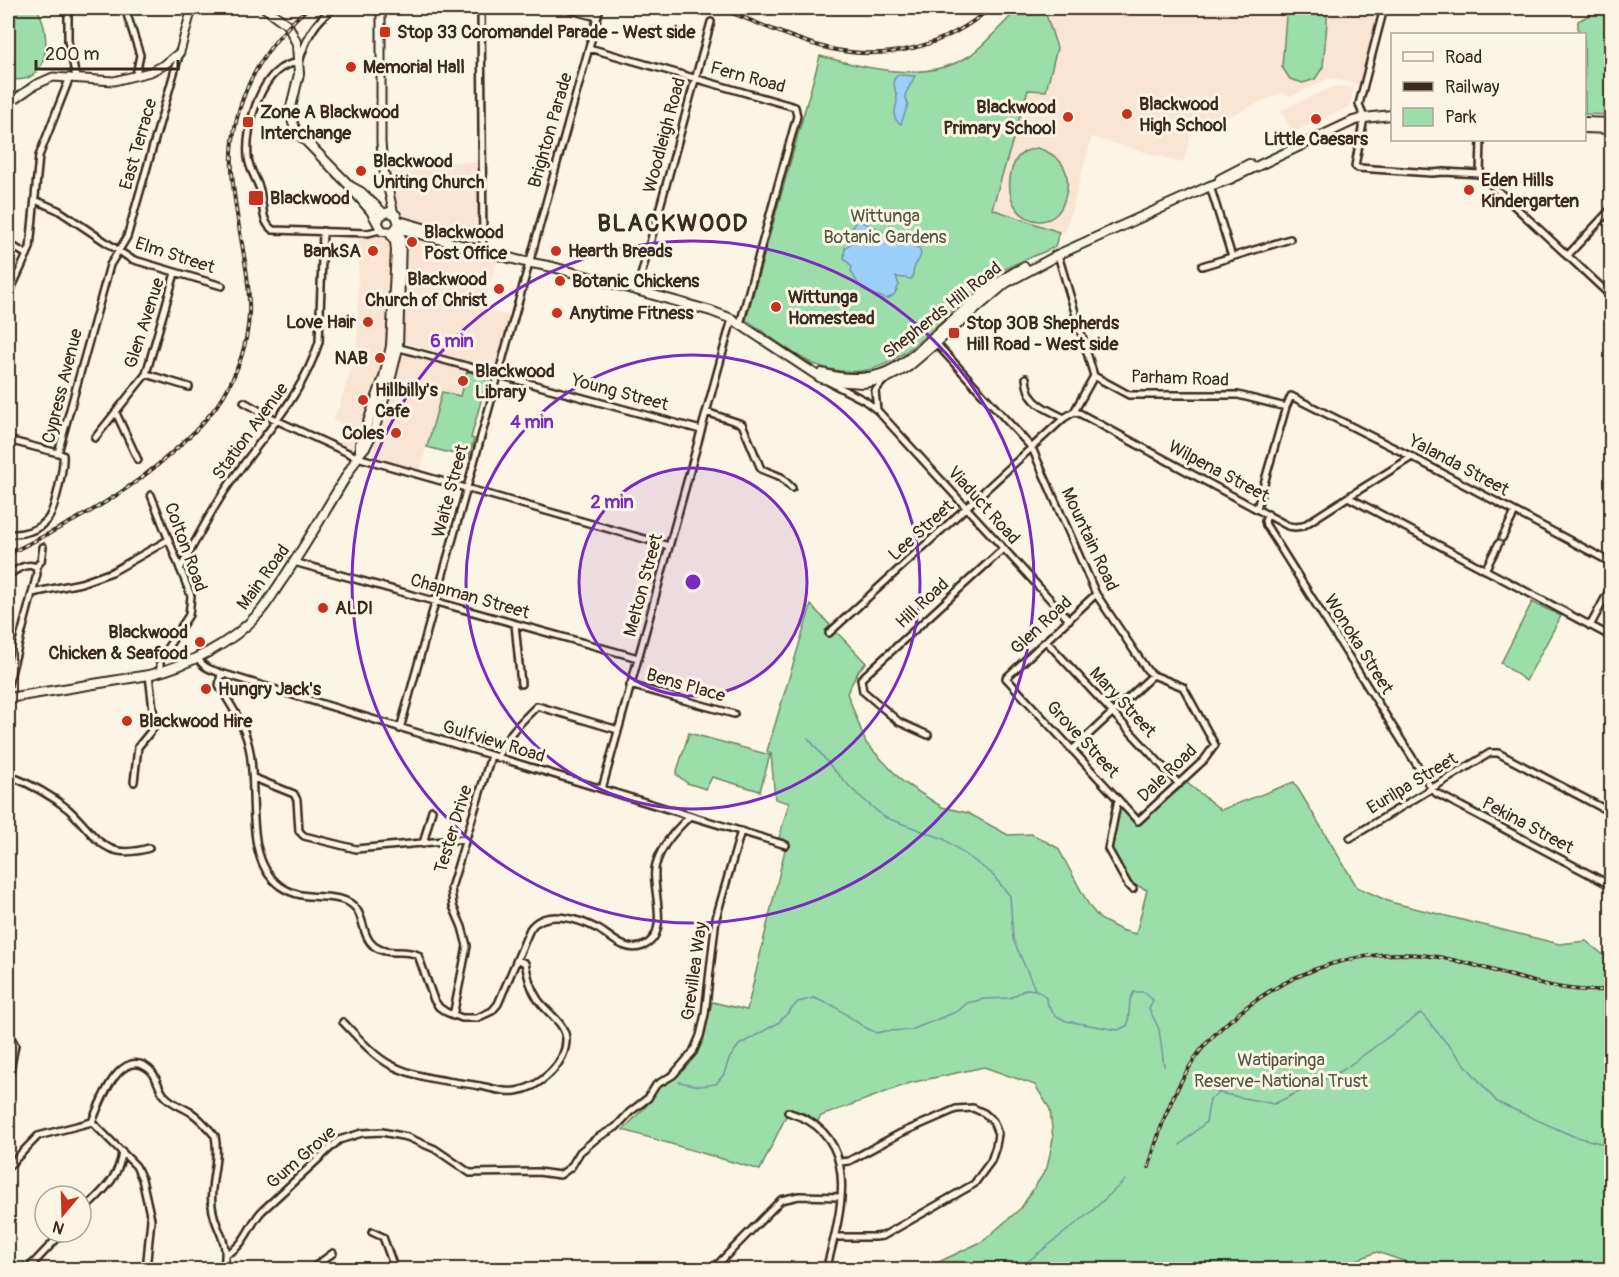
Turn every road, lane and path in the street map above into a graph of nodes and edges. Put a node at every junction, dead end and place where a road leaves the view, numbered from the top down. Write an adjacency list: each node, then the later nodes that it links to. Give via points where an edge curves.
1 (68, 8): 17 (street)
2 (125, 8): 16 (street, via 140,55)
3 (192, 8): 14 (street, East Terrace)
4 (265, 8): 15 (main road, via 293,32)
5 (334, 8): 15 (street, via 313,27)
6 (381, 8): 31 (street, via 381,142)
7 (481, 8): 42 (street)
8 (564, 8): 11 (street)
9 (600, 8): 11 (street, Brighton Parade)
10 (1384, 8): 21 (street, via 1359,104)
11 (597, 17): 13 (street, Brighton Parade)
12 (711, 22): 18 (street, Woodleigh Road)
13 (589, 48): 18 (street, Fern Road); 48 (street, Brighton Parade)
14 (180, 52): 16 (street, via 164,65); 43 (street, East Terrace, via 127,237)
15 (299, 63): 29 (main road, via 291,107 293,123); 37 (street, via 281,67 261,94 252,123 249,165 259,187 268,227)
16 (136, 75): 17 (street, via 114,81)
17 (73, 77): 19 (street, via 53,77); 32 (street, via 39,156)
18 (695, 78): 52 (street, Woodleigh Road); 56 (street, Fern Road, via 795,107 797,116)
19 (8, 104)
20 (1391, 110): 21 (main road, Shepherds Hill Road)
21 (1363, 116): 22 (main road, Shepherds Hill Road); 28 (street, via 1355,163 1358,168); 30 (main road, Shepherds Hill Road, via 1337,123)
22 (1391, 116)
23 (1586, 122): 24 (main road)
24 (1611, 123)
25 (1586, 128): 26 (main road)
26 (1611, 129)
27 (1481, 141): 28 (street)
28 (1480, 174): 46 (street)
29 (350, 186): 34 (main road); 36 (main road)
30 (1210, 186): 45 (main road, Shepherds Hill Road); 47 (street)
31 (390, 199): 34 (street); 35 (street)
32 (35, 200): 43 (street, Elm Street, via 58,210); 44 (street)
33 (1611, 208): 46 (street)
34 (384, 213): 35 (main road); 36 (main road)
35 (395, 225): 36 (main road); 38 (main road, Shepherds Hill Road); 39 (main road, Main Road); 42 (main road, Shepherds Hill Road); 58 (main road, Main Road)
36 (379, 226): 37 (street, via 368,233)
37 (323, 231): 74 (street, Station Avenue, via 319,342 300,388)
38 (413, 231): 39 (main road); 42 (main road, Shepherds Hill Road)
39 (401, 238): 58 (main road, Main Road)
40 (1290, 239): 47 (street)
41 (8, 243): 44 (street)
42 (483, 248): 48 (main road, Shepherds Hill Road)
43 (119, 252): 50 (street, Elm Street); 79 (street, Cypress Avenue, via 110,265)
44 (27, 255): 53 (street)
45 (1058, 255): 57 (main road, Shepherds Hill Road, via 1009,274); 62 (street)
46 (1567, 256): 54 (street)
47 (1233, 257): 49 (street)
48 (530, 262): 52 (main road, Shepherds Hill Road); 61 (street, Waite Street)
49 (1202, 266)
50 (176, 273): 51 (street, Elm Street); 60 (street, Glen Avenue)
51 (222, 286)
52 (637, 290): 55 (main road, Shepherds Hill Road)
53 (8, 296)
54 (1611, 297)
55 (732, 319): 56 (main road, Shepherds Hill Road); 70 (street, Melton Street)
56 (740, 324): 59 (main road, Shepherds Hill Road)
57 (934, 341): 59 (main road, Shepherds Hill Road, via 882,374 842,377); 65 (main road, Shepherds Hill Road, via 908,367); 78 (street)
58 (394, 347): 61 (street, Young Street); 80 (main road, Main Road)
59 (806, 368): 63 (main road, Shepherds Hill Road)
60 (146, 374): 66 (street); 72 (street, Glen Avenue)
61 (498, 374): 75 (street, Young Street); 84 (street, Waite Street)
62 (1094, 376): 68 (street, Parham Road, via 1130,396 1238,395); 71 (street)
63 (821, 378): 65 (main road, Shepherds Hill Road, via 863,383); 69 (street, Viaduct Road)
64 (1026, 378): 73 (street, via 1027,391 1036,403)
65 (885, 379): 69 (street, via 875,391)
66 (189, 387)
67 (244, 402): 74 (street)
68 (1286, 407): 81 (street, Yalanda Street, via 1291,396); 88 (street)
69 (877, 410): 87 (street, Viaduct Road)
70 (706, 412): 75 (street, Melton Street); 83 (street, via 742,424 761,469 781,477)
71 (1074, 412): 73 (street); 88 (street, Wilpena Street)
72 (116, 413): 76 (street, Glen Avenue); 82 (street)
73 (1064, 418): 78 (street)
74 (278, 421): 80 (street); 99 (street, Station Avenue, via 225,489)
75 (701, 430): 93 (street, Melton Street)
76 (95, 438)
77 (8, 440): 79 (street)
78 (1032, 448): 87 (street, Lee Street); 104 (street, Mountain Road)
79 (58, 453): 91 (street, Cypress Avenue, via 63,455 64,466 47,520 18,535)
80 (359, 455): 84 (street); 96 (main road, Main Road)
81 (1412, 457): 86 (street, Wilpena Street); 89 (street, Yalanda Street)
82 (138, 460)
83 (792, 488)
84 (467, 489): 93 (street); 105 (street, Waite Street)
85 (151, 495): 92 (street, Colton Road)
86 (1348, 497): 90 (street, Wilpena Street, via 1303,526 1288,526); 100 (street)
87 (967, 508): 95 (street, Viaduct Road); 109 (street, Lee Street)
88 (1257, 508): 90 (street, Wilpena Street)
89 (1515, 512): 97 (street, Yalanda Street); 100 (street)
90 (1268, 514): 136 (street, Wonoka Street, via 1266,525)
91 (8, 534)
92 (168, 540): 99 (street, Colton Road); 103 (street, via 112,572)
93 (669, 546): 113 (street, Melton Street)
94 (43, 547): 98 (street)
95 (1003, 549): 106 (street, Viaduct Road); 127 (street, Hill Road, via 861,679 863,691 881,707 899,722)
96 (294, 562): 105 (street, Chapman Street); 112 (main road, Main Road, via 260,613)
97 (1611, 563)
98 (36, 567): 101 (street, via 26,566); 103 (street)
99 (180, 569): 114 (street, Colton Road, via 191,596 189,615 160,659)
100 (1485, 570): 108 (street)
101 (8, 574)
102 (1611, 585): 108 (street)
103 (32, 593): 120 (street)
104 (1096, 594): 106 (street, Glen Road); 117 (street, Mountain Road)
105 (435, 602): 107 (street, Chapman Street); 125 (street, Waite Street)
106 (1069, 620): 111 (street, Glen Road)
107 (515, 624): 113 (street, Chapman Street); 119 (street)
108 (1590, 626): 110 (street)
109 (829, 633)
110 (1611, 637)
111 (1046, 641): 118 (street, Glen Road); 123 (street, Mary Street)
112 (198, 657): 114 (main road, Main Road); 115 (street, Gulfview Road, via 208,669)
113 (638, 658): 121 (street, Melton Street)
114 (160, 672): 116 (main road, Main Road)
115 (221, 674): 125 (street, Gulfview Road); 132 (street, via 219,686 243,729)
116 (148, 675): 122 (main road, Main Road); 133 (street, via 156,726 138,747)
117 (1153, 675): 123 (street); 134 (street, Dale Road, via 1183,687 1215,745)
118 (1006, 678): 128 (street, Grove Street)
119 (521, 684)
120 (8, 685): 122 (street)
121 (630, 685): 124 (street, Bens Place); 126 (street, Melton Street)
122 (8, 698)
123 (1112, 712): 128 (street); 134 (street, Mary Street)
124 (734, 714)
125 (400, 729): 129 (street, Gulfview Road)
126 (618, 730): 130 (street, via 537,706 501,747); 135 (street, Melton Street)
127 (928, 735)
128 (1072, 750): 137 (street, Grove Street)
129 (491, 756): 130 (street, Gulfview Road); 144 (street, Tester Drive)
130 (498, 758): 135 (street, Gulfview Road)
131 (8, 775): 147 (street, via 68,809 104,845 130,852)
132 (254, 778): 145 (street, via 294,794 299,831 304,836 356,849); 151 (street, via 256,844 268,874 280,886 303,896 336,898 355,906 373,945 418,955 434,1000)
133 (134, 782)
134 (1179, 784): 141 (street, Dale Road)
135 (602, 789): 140 (street, Gulfview Road)
136 (1432, 789): 139 (street, Eurilpa Street, via 1490,753 1498,753); 143 (street, Eurilpa Street); 148 (street, Pekina Street)
137 (1118, 799): 141 (street, Grove Street); 149 (street, via 1108,849)
138 (432, 810): 145 (street)
139 (1611, 813)
140 (690, 816): 142 (street, Gulfview Road); 150 (street, via 668,839 655,867 659,914 650,942 628,948 574,920 543,919 530,929)
141 (1138, 821)
142 (741, 831): 146 (street, Gulfview Road); 155 (street, Grevillea Way, via 716,918 700,1036 684,1064 656,1085)
143 (1350, 838)
144 (466, 839): 145 (street); 151 (street, Tester Drive, via 451,888 467,946)
145 (423, 844)
146 (786, 844)
147 (149, 848)
148 (1611, 886)
149 (1133, 889)
150 (518, 960): 151 (street, via 492,1011 470,1019); 152 (street, via 525,963 529,984 560,1023 566,1038 558,1063 545,1078 526,1089 505,1092 424,1077 385,1062)
151 (453, 1016)
152 (343, 1023)
153 (8, 1033): 154 (street, via 15,1045)
154 (8, 1081)
155 (648, 1098): 166 (street, Gum Grove, via 616,1127 588,1145 571,1167 560,1174 470,1173 435,1149 407,1137 382,1132 349,1136 339,1140 262,1211 239,1245)
156 (788, 1112): 159 (street, via 810,1121 823,1133 835,1147)
157 (92, 1122): 158 (street); 160 (street, via 38,1136); 166 (street, via 103,1095 126,1065 136,1062 156,1075 163,1094 195,1114 215,1136 212,1206)
158 (122, 1151): 162 (street, via 121,1167 115,1178); 169 (street, via 142,1179 151,1220)
159 (840, 1162): 161 (street); 164 (street, via 956,1109 973,1108 984,1113 993,1120 998,1134 991,1161 974,1184 883,1236)
160 (8, 1167)
161 (841, 1197): 164 (street); 173 (street, via 798,1196 781,1200)
162 (93, 1201)
163 (372, 1232): 172 (street, via 383,1237)
164 (835, 1237): 174 (street)
165 (51, 1244): 168 (street)
166 (227, 1253): 170 (street)
167 (333, 1253): 171 (street)
168 (27, 1269)
169 (146, 1269)
170 (224, 1269)
171 (310, 1269)
172 (395, 1269)
173 (710, 1269)
174 (826, 1269)

